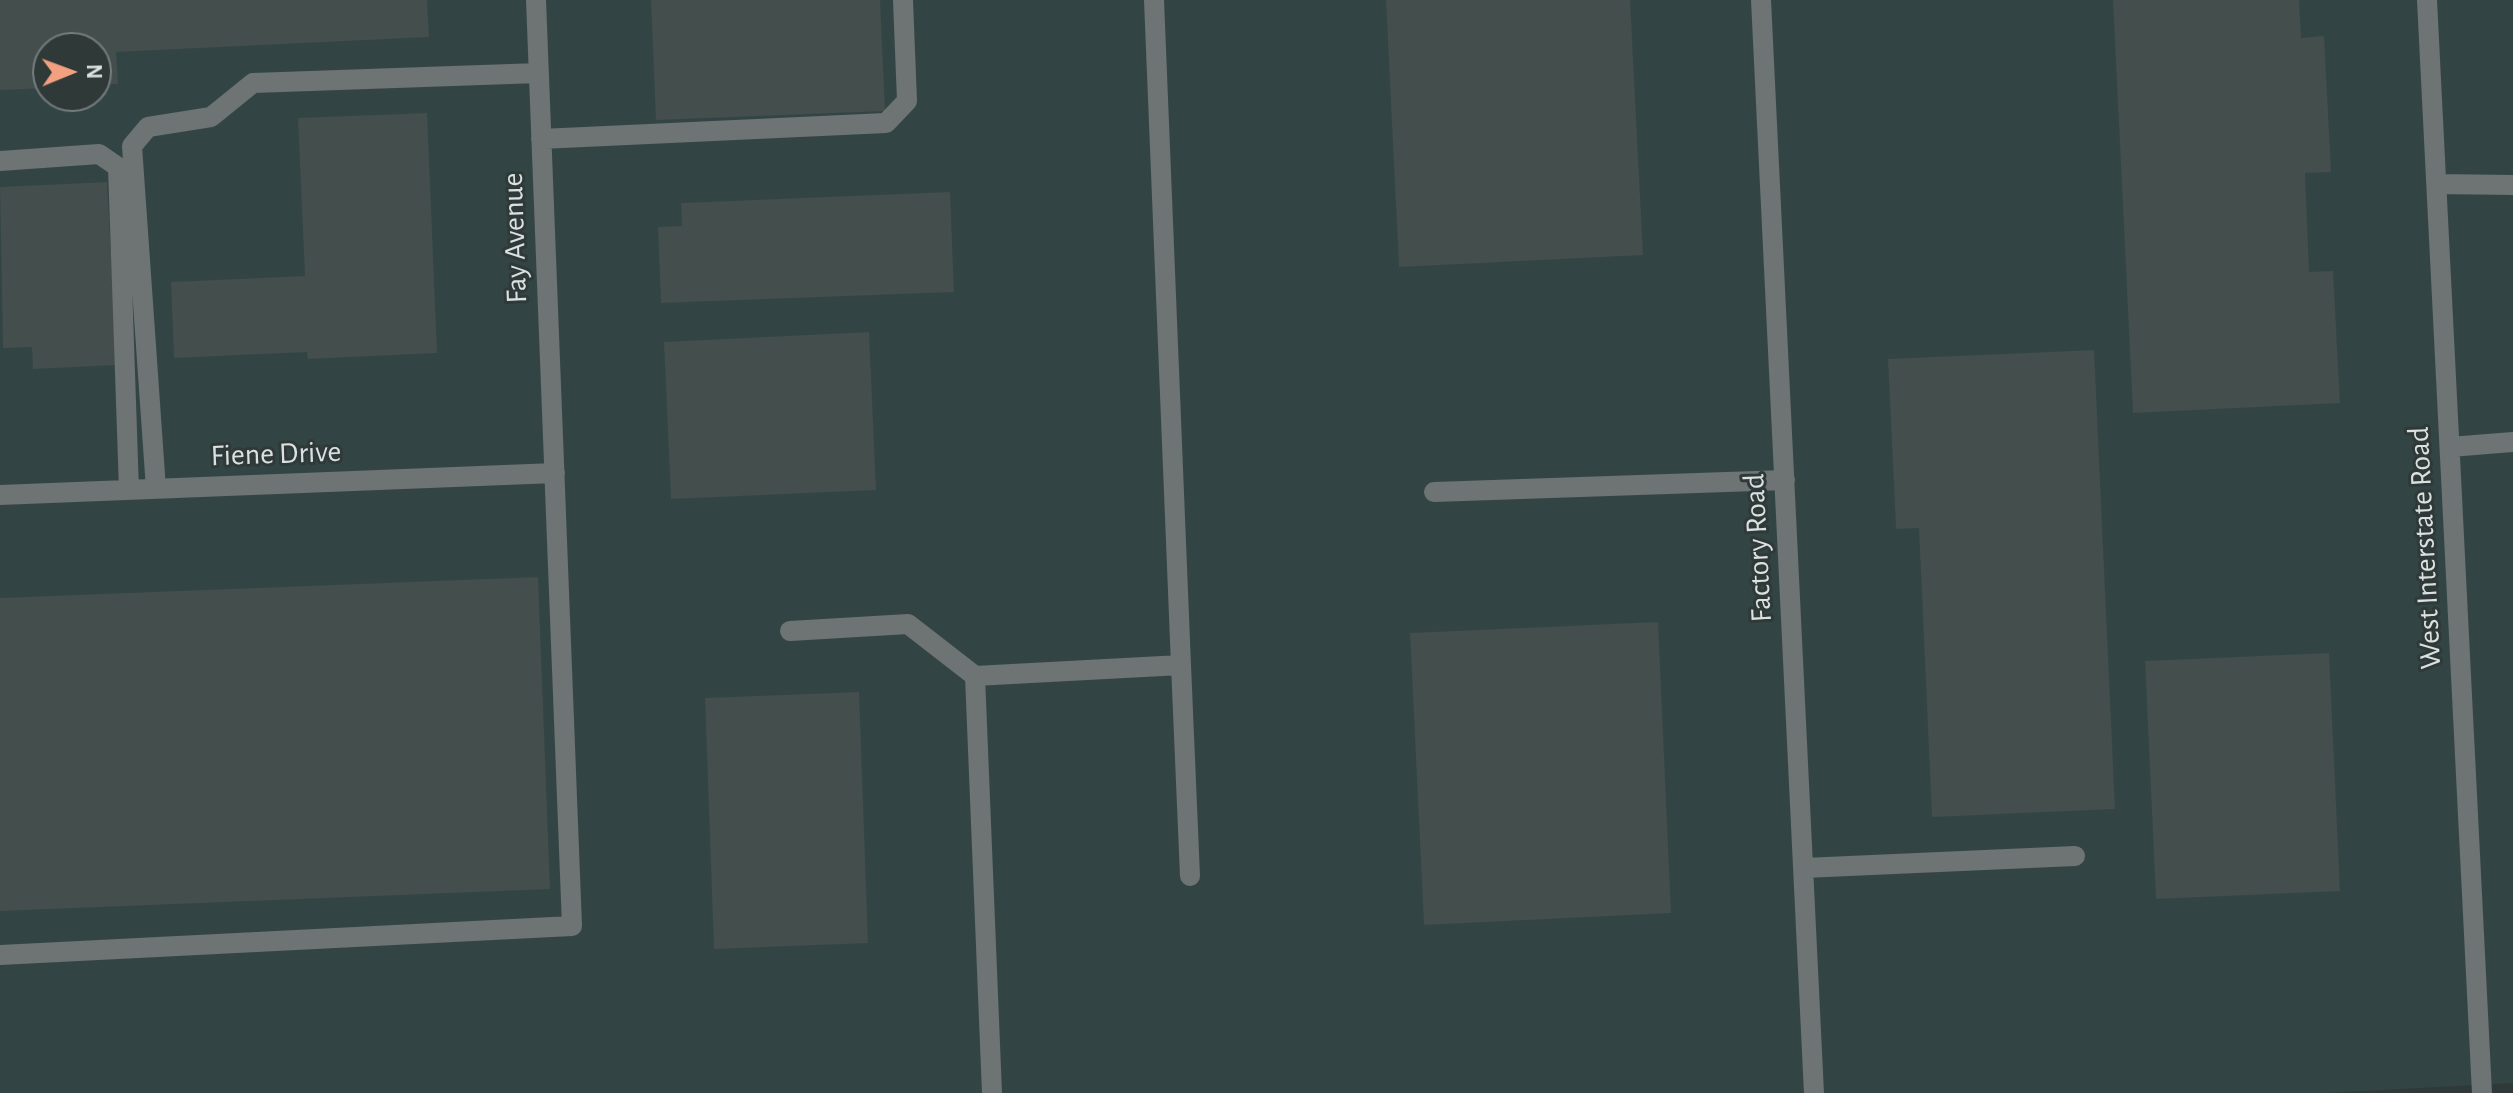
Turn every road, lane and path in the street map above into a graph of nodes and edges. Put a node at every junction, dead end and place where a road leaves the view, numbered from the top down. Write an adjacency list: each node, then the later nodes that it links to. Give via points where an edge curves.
1 (536, 0): 6 (street, Fay Avenue)
2 (903, 0): 7 (street, via 907,101 886,123)
3 (1154, 0): 20 (street)
4 (1761, 0): 14 (street, Factory Road)
5 (2427, 0): 9 (street, West Interstate Road)
6 (539, 73): 7 (street, Fay Avenue); 15 (street, via 253,83 211,117 148,127 132,146)
7 (541, 139): 13 (street, Fay Avenue)
8 (0, 161): 16 (street, via 99,154 118,167)
9 (2437, 184): 10 (street); 12 (street, West Interstate Road)
10 (2513, 185)
11 (2513, 442): 12 (street)
12 (2450, 447): 28 (street, West Interstate Road)
13 (555, 473): 15 (street, Fiene Drive); 25 (street, Fay Avenue, via 572,926)
14 (1785, 480): 17 (street); 23 (street, Factory Road)
15 (156, 489): 16 (street, Fiene Drive)
16 (129, 490): 18 (street, Fiene Drive)
17 (1434, 492)
18 (0, 495)
19 (790, 631): 21 (street, via 908,624)
20 (1181, 665): 21 (street); 24 (street)
21 (975, 676): 26 (street)
22 (2075, 856): 23 (street)
23 (1804, 868): 27 (street, Factory Road)
24 (1190, 876)
25 (0, 955)
26 (992, 1093)
27 (1814, 1093)
28 (2482, 1093)

